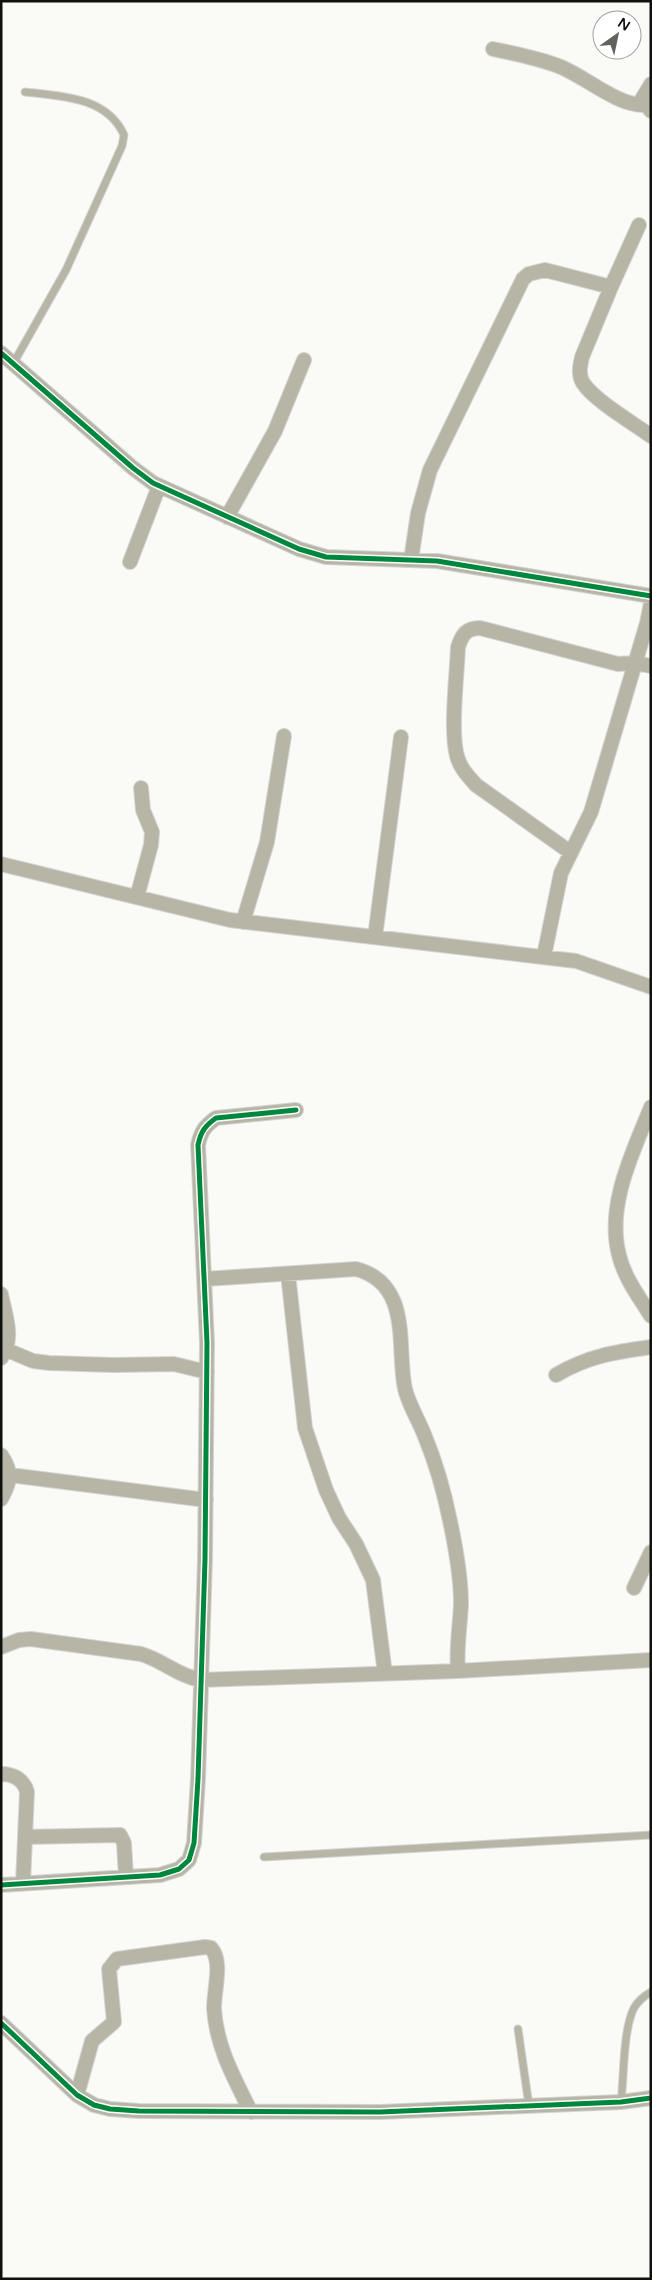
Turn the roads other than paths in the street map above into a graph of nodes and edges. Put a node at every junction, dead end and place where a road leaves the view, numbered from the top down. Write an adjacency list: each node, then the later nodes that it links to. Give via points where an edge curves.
1 (493, 49): 4 (street, via 558,66 630,104)
2 (651, 84): 4 (street, via 642,99)
3 (25, 92): 9 (lane, via 84,100 98,106 114,119 124,135 122,146 66,270)
4 (648, 108)
5 (639, 225): 6 (street)
6 (611, 287): 10 (street, via 582,357 582,382 594,395); 13 (street, via 545,270 523,279 430,470 418,513)
7 (1, 353): 9 (street)
8 (304, 360): 12 (street, via 275,431)
9 (13, 364): 11 (street, via 133,468)
10 (651, 436)
11 (159, 486): 12 (street); 14 (street)
12 (227, 517): 13 (street, via 326,557)
13 (411, 560): 15 (street)
14 (130, 562)
15 (651, 596)
16 (650, 610): 17 (street)
17 (635, 663): 18 (street); 22 (street, via 591,812); 22 (street, via 618,664 480,628 466,631 461,638 455,734 457,756 463,770 476,785)
18 (651, 666)
19 (284, 736): 25 (street, via 267,842)
20 (401, 737): 26 (street)
21 (141, 788): 24 (street, via 143,810 152,832)
22 (570, 852): 27 (street, via 561,873)
23 (1, 864): 24 (street)
24 (137, 897): 25 (street)
25 (243, 922): 26 (street)
26 (375, 937): 27 (street)
27 (544, 956): 28 (street, via 576,961)
28 (651, 987)
29 (651, 1107): 34 (street, via 628,1163 616,1226 618,1255 629,1281)
30 (296, 1110): 32 (street, via 216,1118 201,1131 198,1145)
31 (288, 1274): 32 (street); 47 (street, via 356,1269 368,1272 390,1294 400,1327 405,1387 439,1475 450,1520 460,1578); 48 (street, via 305,1428 326,1490 373,1580)
32 (205, 1279): 37 (street)
33 (1, 1294): 36 (street, via 8,1330)
34 (651, 1316)
35 (651, 1347): 38 (street, via 600,1355)
36 (4, 1354): 37 (street, via 49,1363 174,1364)
37 (207, 1372): 42 (street)
38 (556, 1375)
39 (1, 1455): 40 (street)
40 (10, 1475): 41 (street, via 10,1484); 42 (street)
41 (1, 1499)
42 (206, 1500): 49 (street)
43 (651, 1552): 44 (street)
44 (634, 1588)
45 (1, 1647): 49 (street, via 31,1639 141,1654 152,1657 178,1674)
46 (651, 1660): 47 (street)
47 (458, 1672): 48 (street)
48 (385, 1674): 49 (street)
49 (201, 1680): 54 (street, via 194,1843 189,1860 179,1869 160,1875)
50 (1, 1774): 52 (street, via 14,1776 26,1786)
51 (651, 1835): 53 (lane)
52 (25, 1838): 54 (street, via 120,1835 124,1843); 55 (street)
53 (264, 1857)
54 (126, 1877): 55 (street)
55 (24, 1883): 56 (street)
56 (1, 1885)
57 (651, 1992): 62 (lane, via 642,1997 629,2022)
58 (1, 2023): 60 (street)
59 (518, 2029): 63 (lane)
60 (77, 2095): 64 (street, via 94,2105 110,2109); 64 (street, via 92,2041 114,2022 112,1964 117,1959 205,1947 217,1957 214,2006 220,2042)
61 (651, 2098): 62 (street)
62 (621, 2102): 63 (street)
63 (529, 2106): 64 (street, via 380,2112)
64 (251, 2112)

